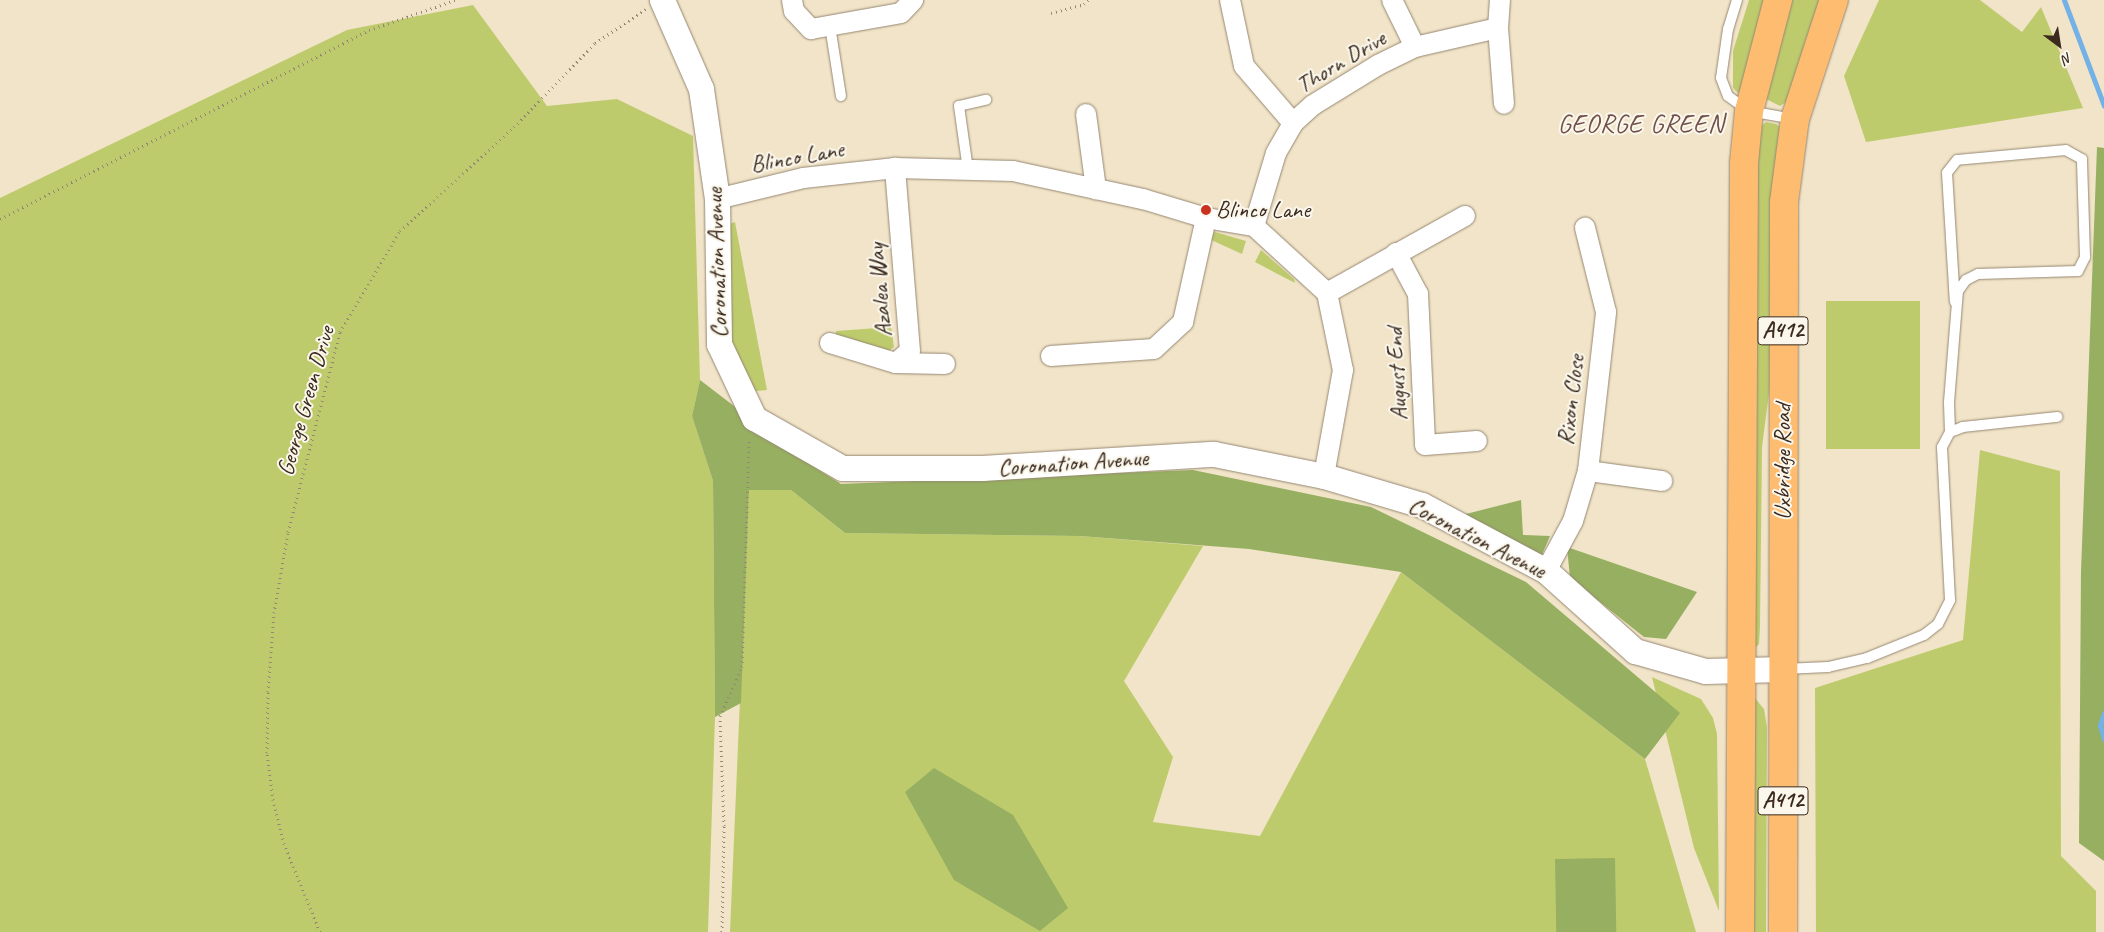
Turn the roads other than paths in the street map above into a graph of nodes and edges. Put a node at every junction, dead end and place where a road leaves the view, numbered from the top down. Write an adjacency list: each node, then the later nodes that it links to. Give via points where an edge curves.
1 (792, 0): 10 (street, via 794,11 811,29)
2 (913, 0): 10 (street, via 901,13)
3 (1230, 0): 19 (street, via 1244,66)
4 (1392, 0): 12 (street)
5 (1500, 0): 11 (street)
6 (1737, 0): 16 (lane, via 1728,29 1721,78 1728,96)
7 (1778, 0): 16 (main road, Uxbridge Road / A412)
8 (1834, 0): 18 (main road, Uxbridge Road / A412)
9 (657, 3): 23 (street, Coronation Avenue, via 701,89)
10 (830, 26): 13 (lane)
11 (1498, 28): 12 (street, Thorn Drive); 15 (street)
12 (1415, 48): 19 (street, Thorn Drive, via 1313,105)
13 (841, 96)
14 (986, 100): 21 (lane, via 960,106)
15 (1504, 104)
16 (1749, 111): 18 (lane); 43 (main road, Uxbridge Road / A412, via 1744,163 1742,288)
17 (1086, 114): 22 (street)
18 (1795, 119): 42 (main road, Uxbridge Road / A412, via 1784,202)
19 (1293, 123): 26 (street, Thorn Drive, via 1276,153)
20 (894, 168): 21 (street, Blinco Lane); 23 (street, Blinco Lane, via 803,178); 33 (street, Azalea Way, via 910,351)
21 (968, 170): 22 (street, Blinco Lane, via 1013,171)
22 (1096, 189): 25 (street, Blinco Lane)
23 (717, 199): 39 (street, Coronation Avenue, via 719,344 754,418 842,468 982,468 1214,454)
24 (1465, 216): 28 (street)
25 (1206, 218): 26 (street, Blinco Lane); 32 (street, via 1183,322 1154,349)
26 (1254, 226): 29 (street)
27 (1586, 228): 38 (street, Rixon Close, via 1606,312)
28 (1396, 254): 29 (street); 37 (street, August End, via 1418,294 1425,445)
29 (1327, 293): 39 (street, via 1343,370)
30 (1955, 302): 30 (lane, via 1966,280 1978,274 2078,271 2085,257 2082,159 2066,150 1957,160 1947,173); 36 (lane)
31 (830, 343): 33 (street, Azalea Way)
32 (1051, 356)
33 (896, 363): 34 (street)
34 (945, 364)
35 (2057, 417): 36 (lane, via 1963,427)
36 (1950, 432): 42 (lane, via 1942,447 1950,600 1938,624 1924,635 1867,658 1828,667)
37 (1477, 441)
38 (1588, 471): 40 (street); 41 (street, Rixon Close, via 1573,521)
39 (1324, 476): 41 (street, Coronation Avenue, via 1422,505)
40 (1662, 481)
41 (1546, 571): 43 (street, Coronation Avenue, via 1635,651 1705,671)
42 (1783, 669): 43 (street, Coronation Avenue); 45 (main road, Uxbridge Road / A412)
43 (1743, 670): 44 (main road, Uxbridge Road / A412)
44 (1740, 932)
45 (1783, 932)

